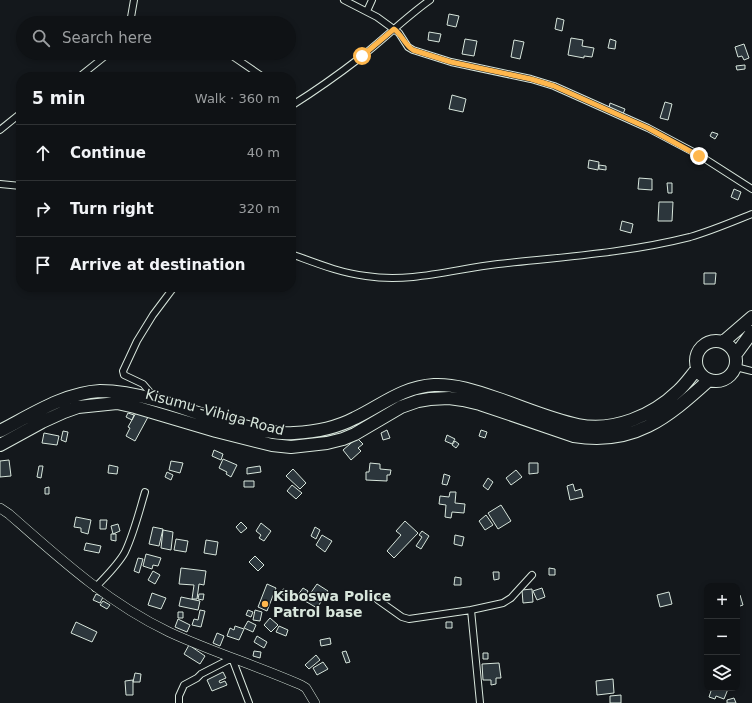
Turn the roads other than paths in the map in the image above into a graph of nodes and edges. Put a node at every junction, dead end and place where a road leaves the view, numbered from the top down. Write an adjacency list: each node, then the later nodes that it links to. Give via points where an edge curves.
1 (134, 0): 6 (street)
2 (344, 0): 5 (street)
3 (372, 0): 5 (street)
4 (430, 0): 7 (street)
5 (367, 11): 7 (street)
6 (131, 16)
7 (394, 29): 12 (street, via 362,56); 17 (street, via 408,47 423,54 554,86 648,128)
8 (100, 60): 10 (street)
9 (238, 60): 11 (street)
10 (85, 72)
11 (256, 72)
12 (296, 101)
13 (16, 118): 14 (street)
14 (0, 130)
15 (0, 184): 16 (street)
16 (16, 186)
17 (752, 189)
18 (752, 214): 19 (street, via 691,236 632,249 498,264 425,277 367,276)
19 (296, 256)
20 (170, 292): 29 (street, via 137,341 122,371 124,375 143,384)
21 (752, 317): 23 (highway)
22 (752, 332): 24 (highway)
23 (723, 342): 24 (highway); 26 (highway, via 710,342 704,345 697,356)
24 (736, 354): 25 (highway)
25 (736, 367): 27 (street); 28 (highway, via 733,373 722,381)
26 (697, 369): 28 (highway); 29 (highway, Kisumu -Vihiga Road, via 678,391 660,406 639,418 620,424 598,426 579,425 556,419 477,391 454,386 433,385 413,389 395,395 342,424 319,431 292,434 269,432)
27 (752, 371)
28 (709, 380): 31 (highway, Kisumu -Vihiga Road, via 678,408 643,429 604,439 574,436 480,404 449,398 418,401 401,407 343,439 307,446 272,445 117,403 78,407 64,412)
29 (156, 400): 30 (highway, Kisumu -Vihiga Road, via 114,391 91,392 47,406)
30 (0, 431)
31 (0, 445)
32 (145, 492): 35 (street, via 124,552)
33 (0, 508): 35 (street)
34 (532, 575): 37 (street, via 503,603)
35 (95, 588): 38 (street, via 169,632)
36 (378, 600): 37 (street, via 409,619)
37 (471, 610): 42 (street)
38 (232, 658): 39 (street, via 184,685); 40 (street); 41 (street, via 301,685 306,688)
39 (179, 703)
40 (249, 703)
41 (315, 703)
42 (480, 703)

